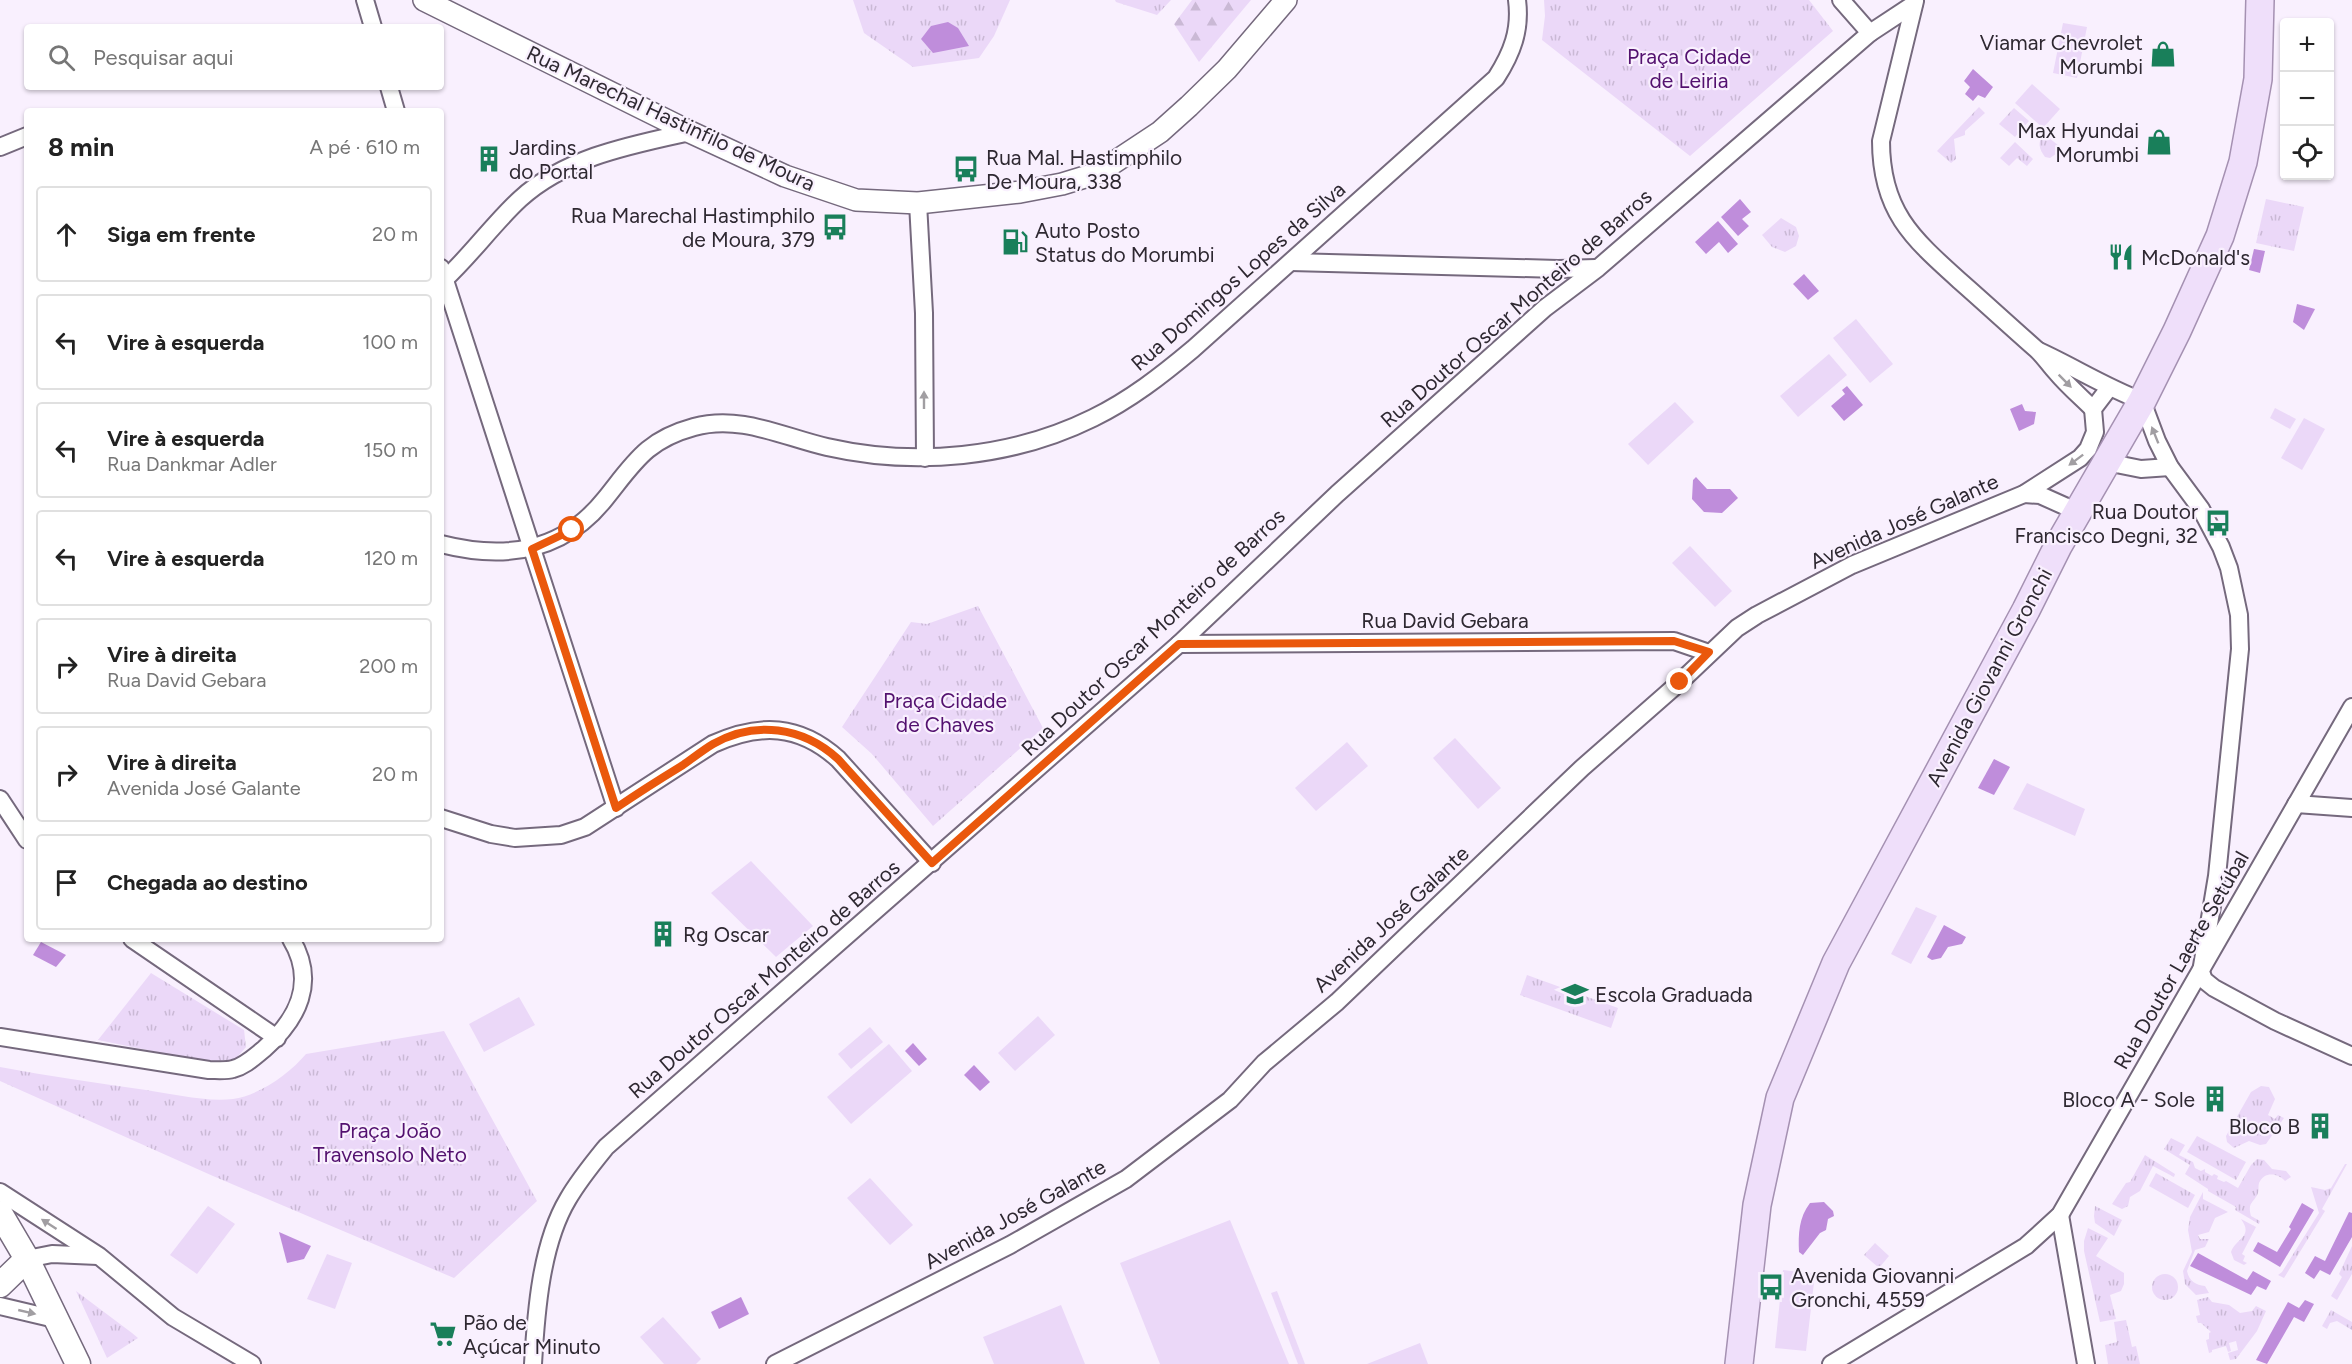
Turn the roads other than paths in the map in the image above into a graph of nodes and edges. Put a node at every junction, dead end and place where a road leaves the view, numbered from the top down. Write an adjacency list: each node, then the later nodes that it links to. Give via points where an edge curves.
1 (365, 0): 8 (street)
2 (424, 0): 12 (street, Rua Marechal Hastinfilo de Moura)
3 (1286, 0): 15 (street, Rua Marechal Hastinfilo de Moura, via 1227,69 1189,106 1160,132 1098,173 1020,192)
4 (1517, 0): 16 (street, Rua Domingos Lopes da Silva, via 1518,30 1513,49 1496,78)
5 (1841, 0): 9 (street)
6 (2260, 0): 22 (main road, Avenida Giovanni Gronchi, via 2258,79 2243,162 2220,236)
7 (1915, 2): 9 (street, Rua Doutor Oscar Monteiro de Barros); 20 (street, via 1881,141 1885,184 1910,233)
8 (372, 24)
9 (1870, 33): 17 (street, Rua Doutor Oscar Monteiro de Barros)
10 (390, 90): 11 (street)
11 (395, 108)
12 (690, 132): 15 (street, Rua Marechal Hastinfilo de Moura, via 785,176 856,200); 18 (street, via 574,163 544,180 520,199 470,256)
13 (24, 137): 14 (street)
14 (0, 147)
15 (918, 203): 24 (street, one-way to 15)
16 (1291, 262): 17 (street); 24 (street, Rua Domingos Lopes da Silva, via 1159,377 1093,418 1019,446)
17 (1598, 268): 31 (street, Rua Doutor Oscar Monteiro de Barros, via 1545,308 1337,494)
18 (444, 275)
19 (444, 282): 30 (street)
20 (2038, 351): 21 (street); 23 (street, one-way to 23)
21 (2109, 388): 22 (street); 23 (street)
22 (2142, 401): 25 (main road, Avenida Giovanni Gronchi); 26 (street, one-way to 22)
23 (2093, 409): 27 (street, Avenida José Galante, one-way to 27, via 2096,432 2088,449)
24 (925, 458): 30 (street, Rua Domingos Lopes da Silva, via 846,451 749,425 695,426 645,450 588,518)
25 (2106, 462): 26 (street, via 2141,469); 28 (main road, Avenida Giovanni Gronchi)
26 (2170, 467): 43 (street, via 2201,509 2221,547 2239,615 2237,689 2217,876)
27 (2024, 494): 28 (street, Avenida José Galante, via 2040,495); 32 (street, Avenida José Galante, via 1852,565 1756,615)
28 (2078, 512): 59 (main road, Avenida Giovanni Gronchi, via 1836,963 1780,1098 1757,1205)
29 (444, 545): 30 (street, Rua Domingos Lopes da Silva, via 499,553)
30 (532, 549): 36 (street)
31 (1179, 644): 32 (street, Rua David Gebara, via 1674,641); 40 (street, Rua Doutor Oscar Monteiro de Barros)
32 (1709, 652): 58 (street, Avenida José Galante, via 1576,773 1337,1002 1263,1064 1230,1100 1168,1148 1074,1210)
33 (2352, 707): 35 (street, Rua Doutor Laerte Setúbal)
34 (0, 800): 39 (street)
35 (2296, 804): 37 (street); 43 (street, Rua Doutor Laerte Setúbal)
36 (616, 808): 38 (street, via 585,827 533,838 491,834); 40 (street, via 735,734 782,730 823,745)
37 (2352, 808)
38 (444, 819)
39 (24, 836)
40 (932, 863): 57 (street, Rua Doutor Oscar Monteiro de Barros, via 606,1147 567,1200 552,1233 535,1326)
41 (136, 942): 45 (street)
42 (292, 942): 45 (street, via 303,976 302,993 298,1009)
43 (2201, 972): 46 (street, via 2209,984 2230,997); 49 (street, Rua Doutor Laerte Setúbal)
44 (0, 1037): 45 (street, via 209,1070 232,1070 247,1064)
45 (277, 1038)
46 (2352, 1056)
47 (0, 1192): 50 (street, one-way to 47)
48 (0, 1214): 51 (main road)
49 (2060, 1215): 60 (street, Rua Doutor Laerte Setúbal, via 2026,1246); 61 (street)
50 (99, 1256): 51 (street, via 52,1254); 56 (street, via 173,1317)
51 (27, 1258): 52 (main road); 54 (main road)
52 (0, 1285)
53 (0, 1306): 54 (street, one-way to 54)
54 (55, 1318): 55 (main road)
55 (78, 1364)
56 (252, 1364)
57 (533, 1364)
58 (775, 1364)
59 (1739, 1364)
60 (1831, 1364)
61 (2085, 1364)

